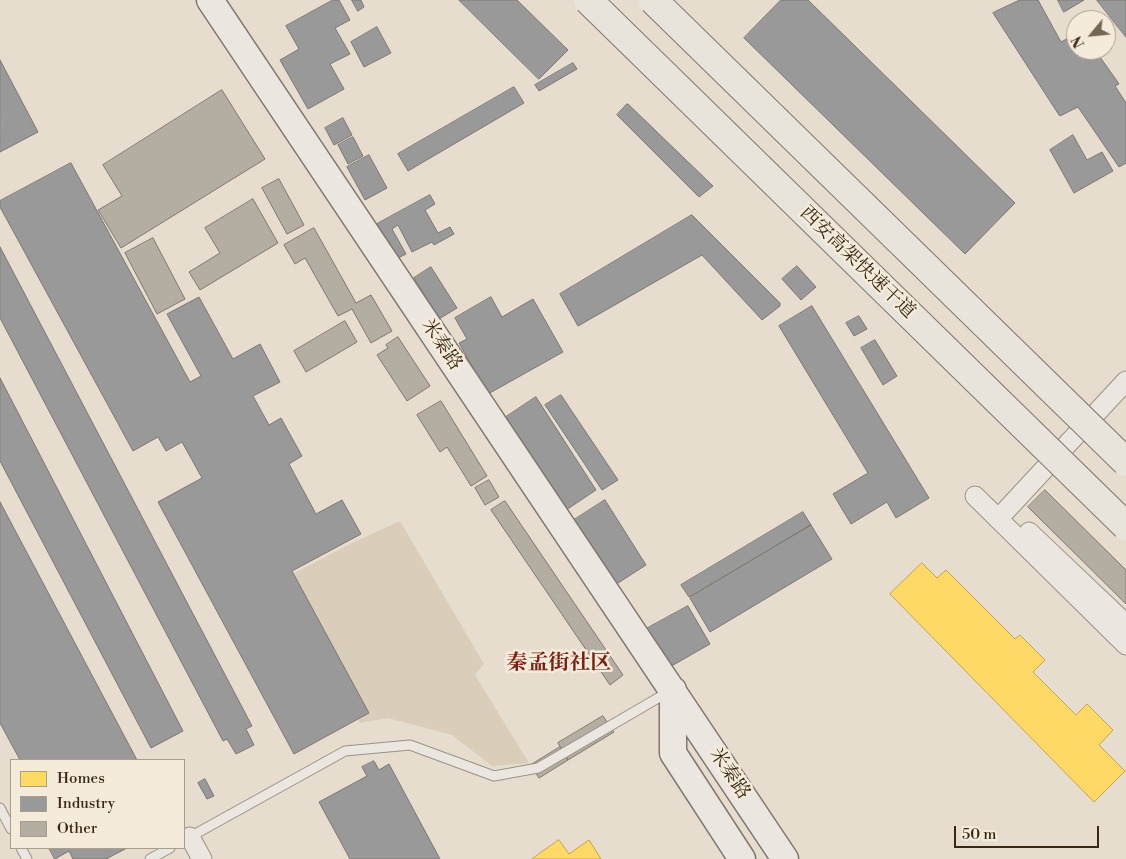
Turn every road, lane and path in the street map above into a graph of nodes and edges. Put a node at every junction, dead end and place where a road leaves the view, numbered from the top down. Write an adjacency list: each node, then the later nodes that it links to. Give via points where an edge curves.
1 (210, 0): 11 (street, 米秦路)
2 (588, 0): 8 (highway, 西安高架快速干道, bridge)
3 (654, 0): 5 (highway, bridge)
4 (1126, 381): 7 (street)
5 (1126, 462)
6 (979, 492): 7 (street)
7 (1002, 514): 9 (street); 10 (street)
8 (1126, 526)
9 (1126, 624)
10 (1126, 645)
11 (673, 690): 14 (lane, via 538,768 494,776 410,745 345,751); 18 (street, 米秦路, via 673,752); 19 (street, 米秦路)
12 (0, 808): 13 (lane)
13 (10, 827)
14 (187, 838): 17 (street)
15 (168, 849): 16 (lane)
16 (150, 859)
17 (202, 859)
18 (742, 859)
19 (785, 859)

